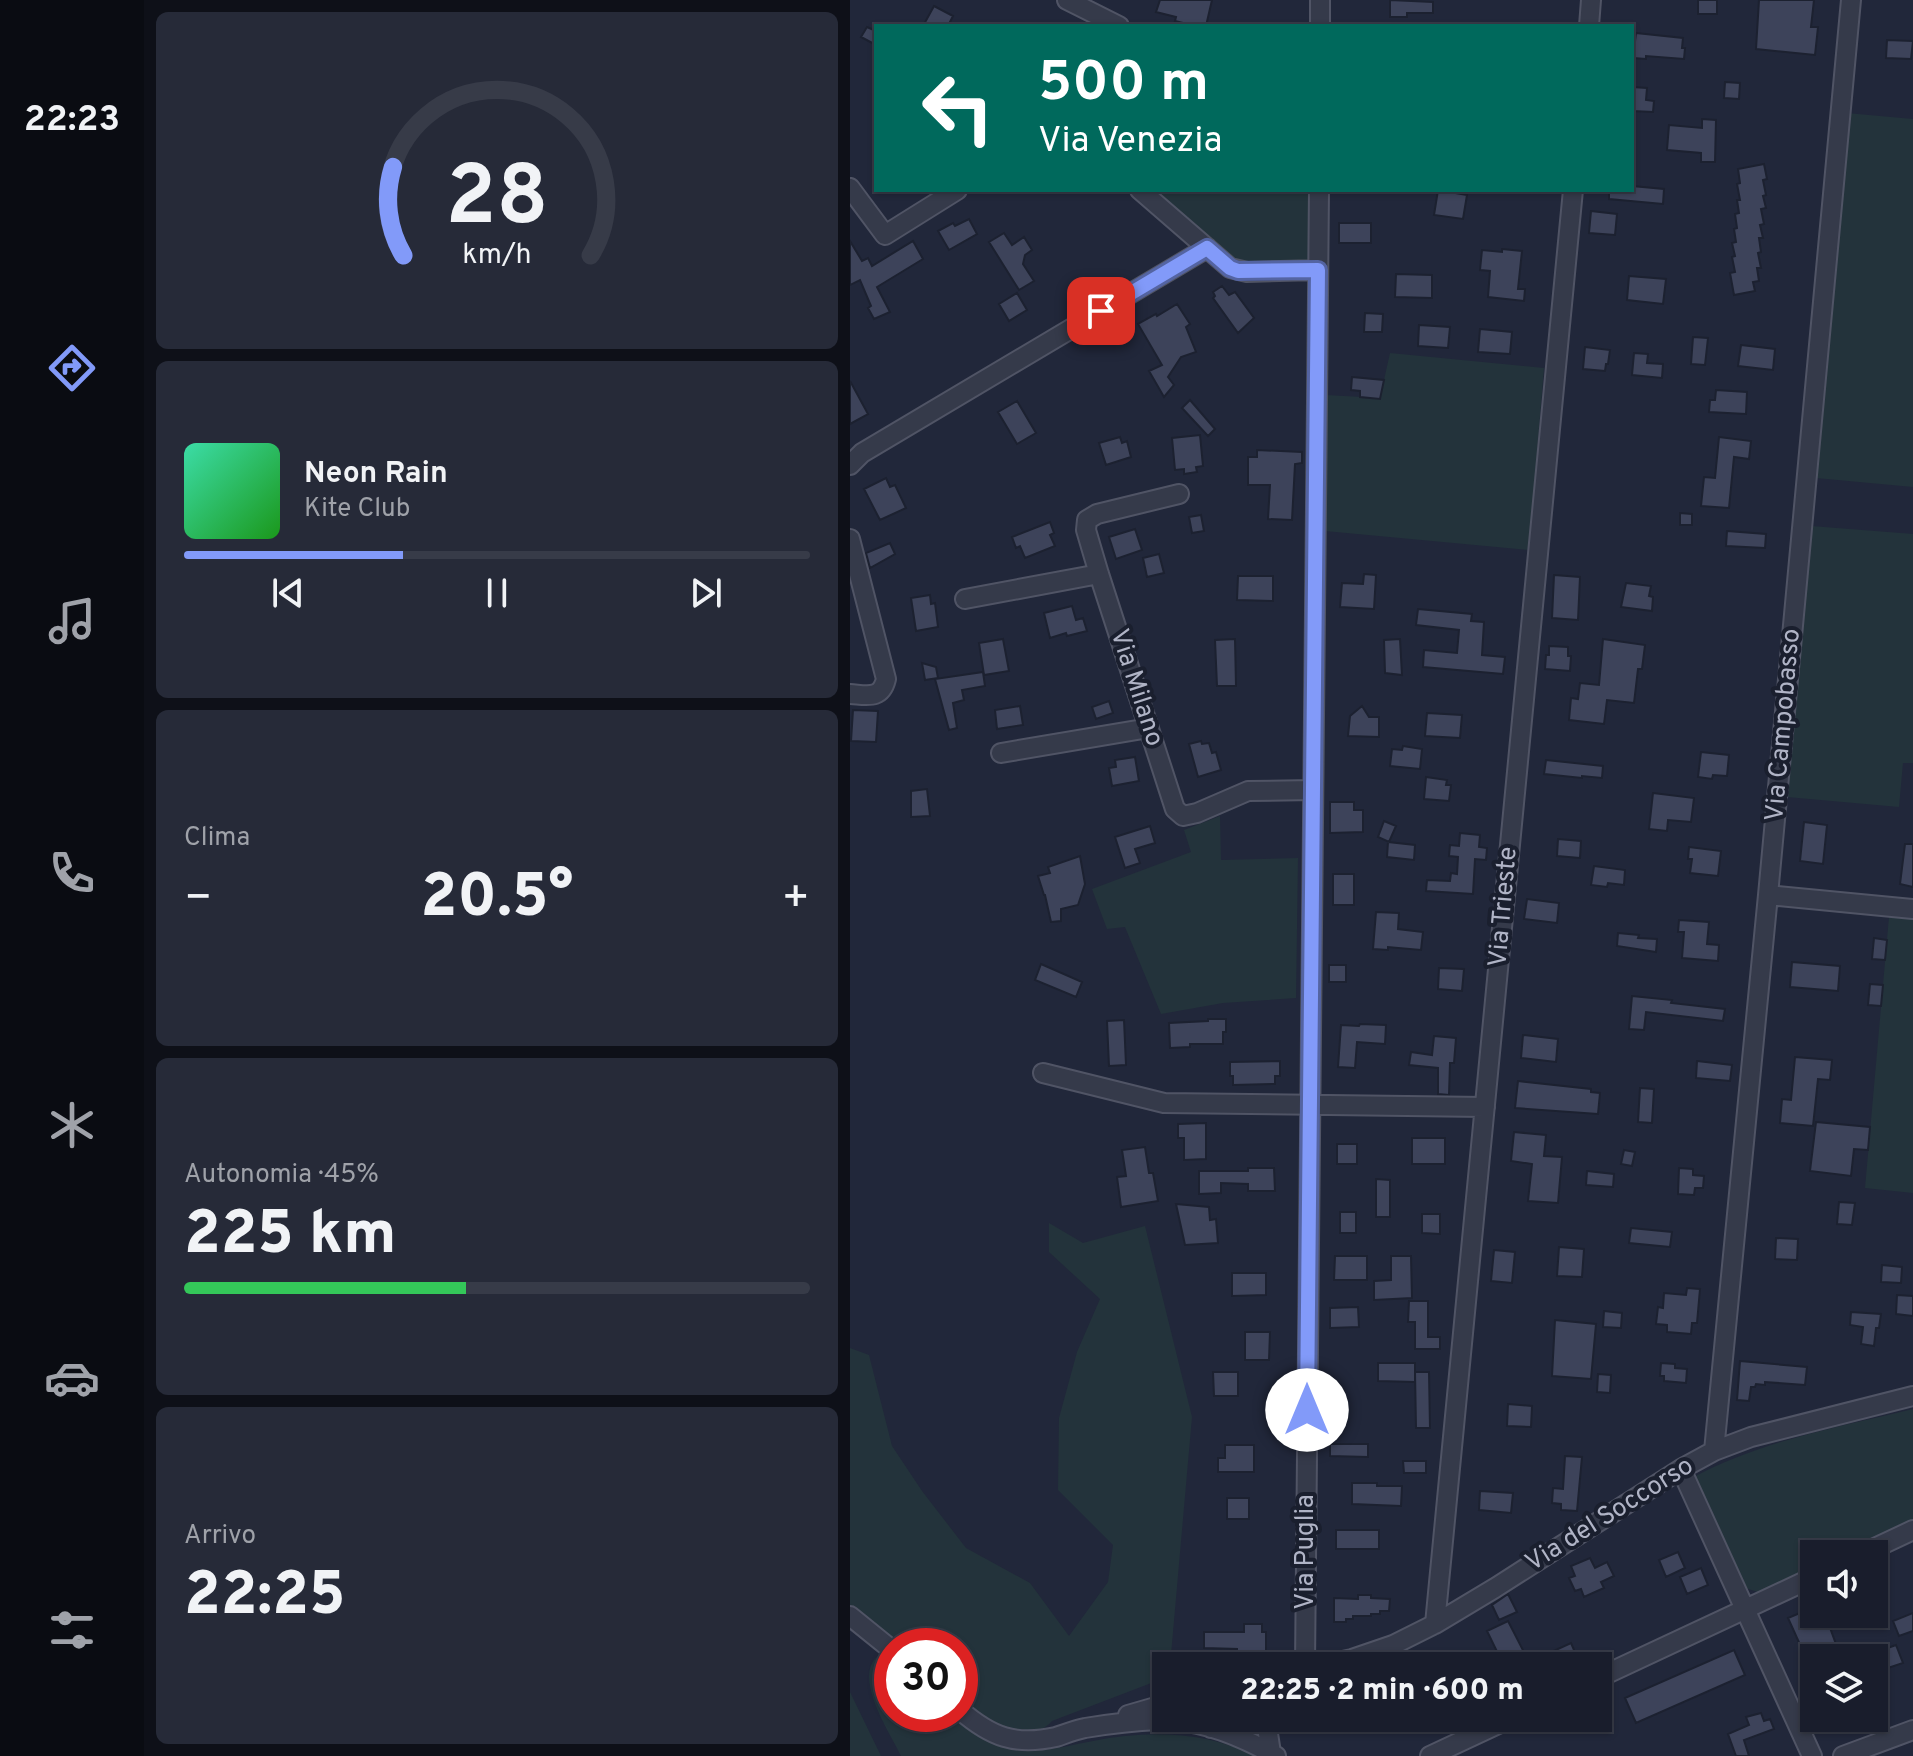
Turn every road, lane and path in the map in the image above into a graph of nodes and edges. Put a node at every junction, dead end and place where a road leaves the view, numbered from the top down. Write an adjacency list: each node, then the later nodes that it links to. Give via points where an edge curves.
1 (1067, 0): 5 (street)
2 (1320, 0): 6 (street)
3 (1591, 0): 7 (street)
4 (1851, 0): 24 (street, Via Campobasso)
5 (1115, 24)
6 (1320, 24)
7 (1589, 24)
8 (850, 188): 9 (street, via 885,235)
9 (954, 192)
10 (1142, 192): 13 (street)
11 (1319, 192): 14 (street, Via Puglia)
12 (1573, 192): 28 (street, Via Trieste)
13 (1207, 248): 14 (street, via 1238,271); 15 (street, via 862,453)
14 (1318, 270): 23 (street, Via Puglia)
15 (850, 465)
16 (1179, 494): 18 (street, Via Milano, via 1087,520)
17 (850, 539): 20 (street, via 886,679 879,693)
18 (1099, 574): 19 (street); 21 (street, Via Milano)
19 (965, 599)
20 (850, 694)
21 (1149, 728): 22 (street); 23 (street, Via Milano, via 1175,809 1183,816 1248,791)
22 (1001, 753)
23 (1313, 790): 27 (street, Via Puglia)
24 (1768, 895): 25 (street); 30 (street, Via Campobasso)
25 (1913, 909)
26 (1043, 1073): 27 (street, via 1164,1103)
27 (1309, 1105): 28 (street); 39 (street, Via Puglia)
28 (1485, 1107): 37 (street, Via Trieste)
29 (1913, 1396): 30 (street, Via del Soccorso)
30 (1714, 1451): 31 (street, Via del Soccorso)
31 (1681, 1469): 35 (street); 37 (street, Via del Soccorso)
32 (1913, 1530): 33 (street)
33 (1888, 1542)
34 (1800, 1583): 35 (street)
35 (1745, 1609): 41 (street); 52 (street)
36 (851, 1619): 38 (street)
37 (1435, 1624): 40 (street, Via del Soccorso)
38 (874, 1636)
39 (1305, 1652)
40 (1372, 1652)
41 (1612, 1671)
42 (1152, 1708): 45 (street)
43 (1152, 1721): 45 (street)
44 (978, 1725): 45 (street, via 1019,1741)
45 (1084, 1728)
46 (1913, 1730): 53 (street)
47 (1236, 1732): 50 (street)
48 (1268, 1732): 50 (street)
49 (1481, 1732): 51 (street)
50 (1273, 1755)
51 (1430, 1756)
52 (1812, 1756)
53 (1843, 1756)

